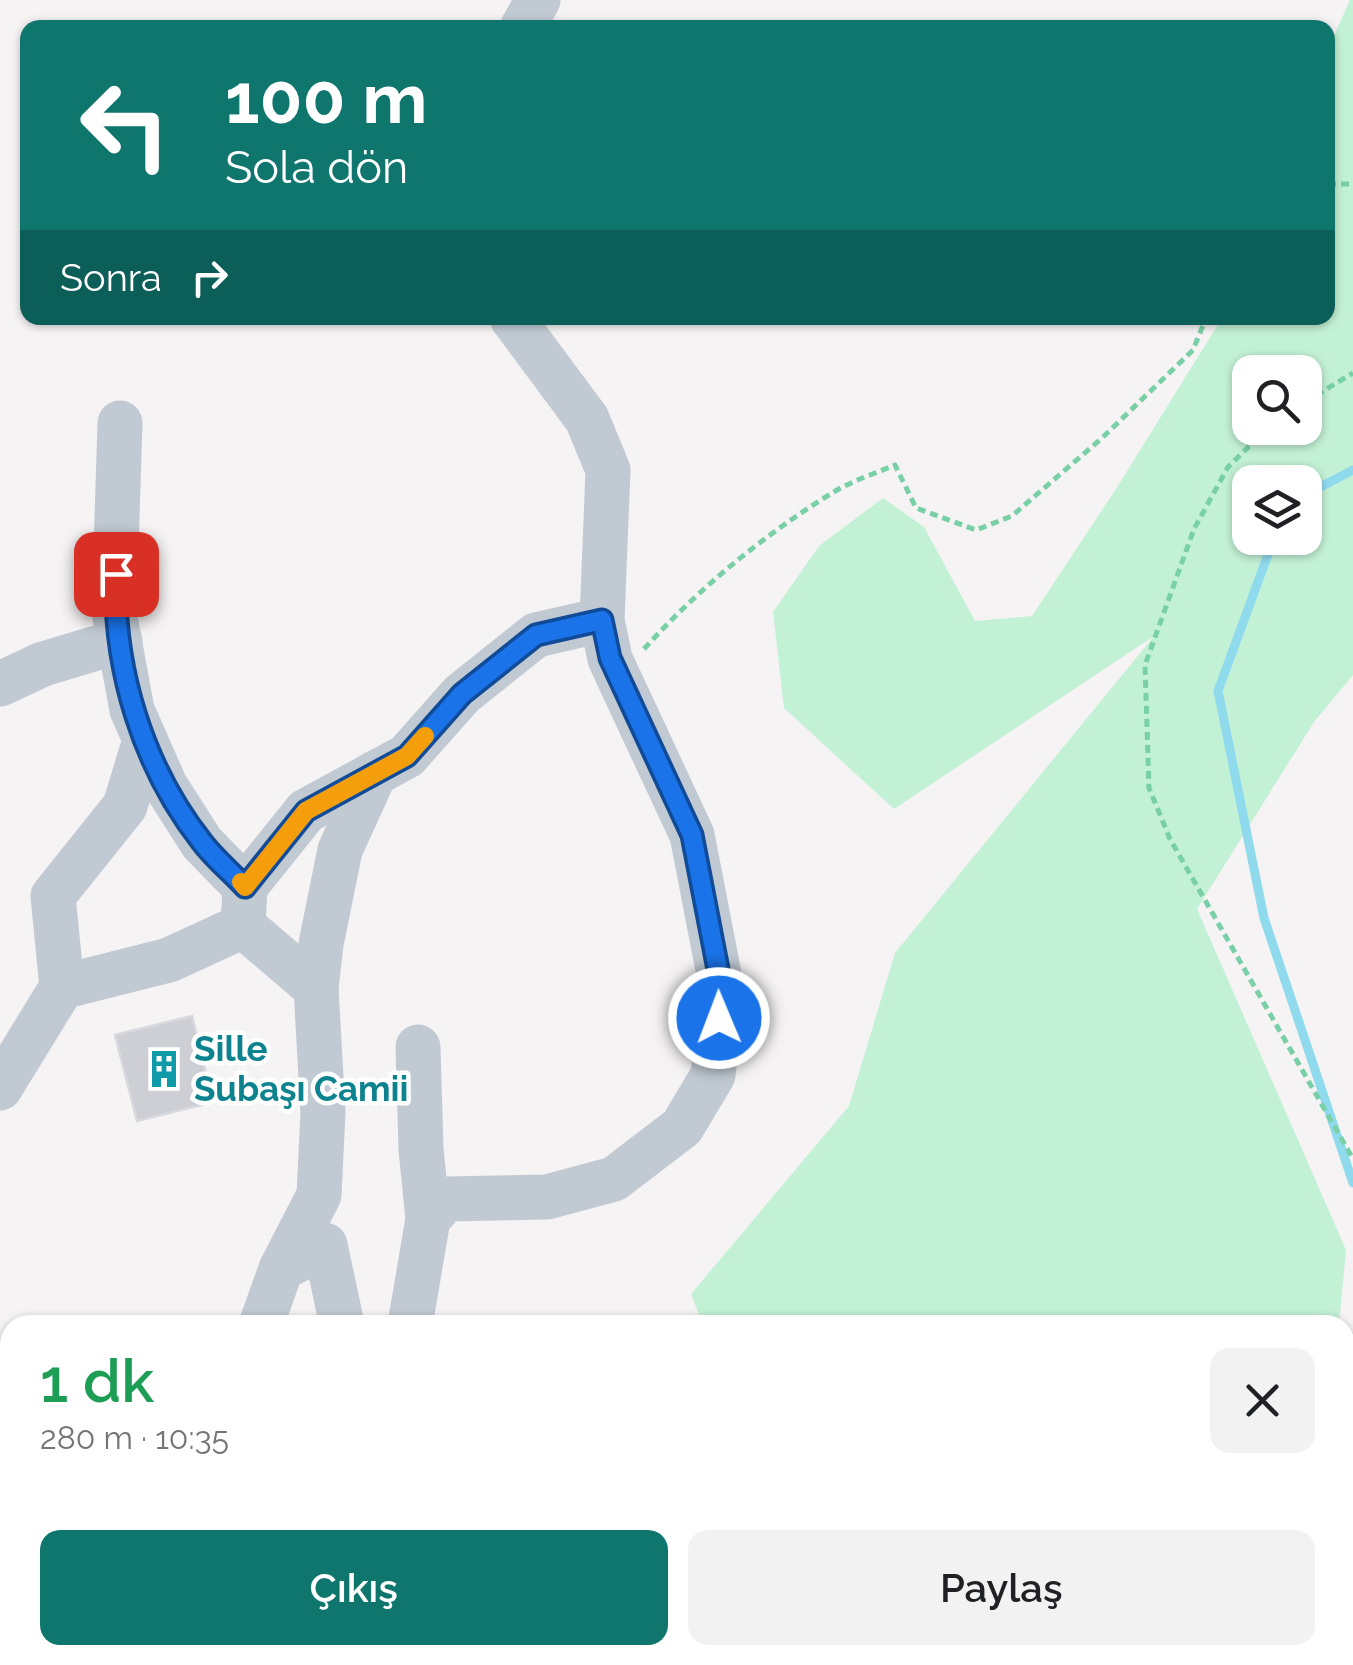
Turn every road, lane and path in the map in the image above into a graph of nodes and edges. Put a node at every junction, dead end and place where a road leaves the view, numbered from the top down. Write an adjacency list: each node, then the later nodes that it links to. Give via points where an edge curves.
1 (517, 325): 7 (street, via 587,419 608,470)
2 (1203, 325): 9 (path, via 1193,350 1012,516 976,530 916,508 895,465 840,489 741,558 675,614)
3 (1353, 373): 4 (path)
4 (1322, 392)
5 (120, 423): 8 (street, via 114,612)
6 (1251, 445): 18 (path, via 1228,467 1194,528 1145,665 1149,788 1170,839)
7 (602, 620): 9 (street); 12 (street, via 536,635 462,694 407,756)
8 (120, 641): 10 (street); 11 (street, via 132,710)
9 (619, 678): 19 (street, via 692,835 722,990 713,1075 682,1127 614,1179 547,1198 446,1199)
10 (0, 684)
11 (145, 740): 13 (street, via 165,785); 14 (street, via 125,806 54,896)
12 (375, 773): 13 (street, via 306,811); 15 (street, via 340,850)
13 (244, 906): 14 (street, via 169,960); 15 (street)
14 (62, 987): 17 (street)
15 (316, 988): 20 (street, via 323,1112 319,1195)
16 (418, 1047): 19 (street)
17 (0, 1088)
18 (1353, 1160)
19 (428, 1219): 23 (street)
20 (281, 1269): 21 (street); 22 (street, via 326,1245)
21 (265, 1315)
22 (340, 1315)
23 (412, 1315)

